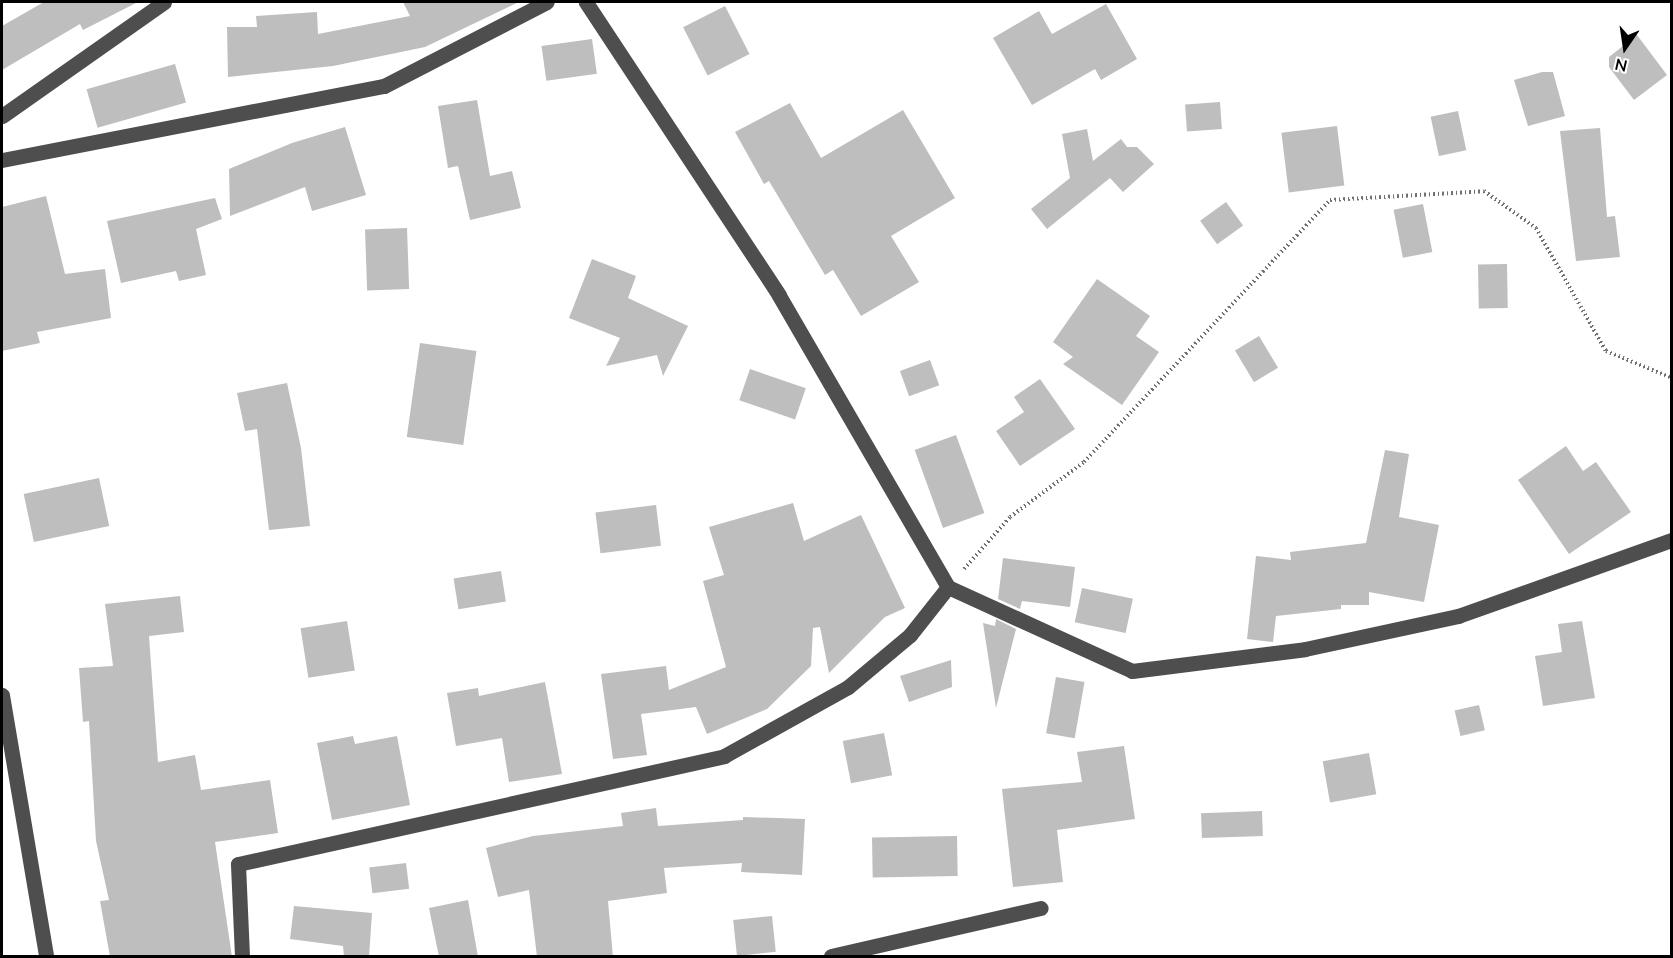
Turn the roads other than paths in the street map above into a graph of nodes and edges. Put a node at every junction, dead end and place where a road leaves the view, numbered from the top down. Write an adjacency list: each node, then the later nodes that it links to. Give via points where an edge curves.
1 (164, 2): 4 (street)
2 (547, 2): 5 (street, via 384,87)
3 (586, 2): 7 (street, via 779,295)
4 (2, 116)
5 (2, 160)
6 (1671, 540): 7 (street, via 1458,616 1305,649 1132,670)
7 (948, 587): 11 (street, via 910,635 848,687 724,756 238,864)
8 (2, 695): 10 (street)
9 (1041, 908): 12 (street)
10 (46, 957)
11 (242, 957)
12 (831, 957)

